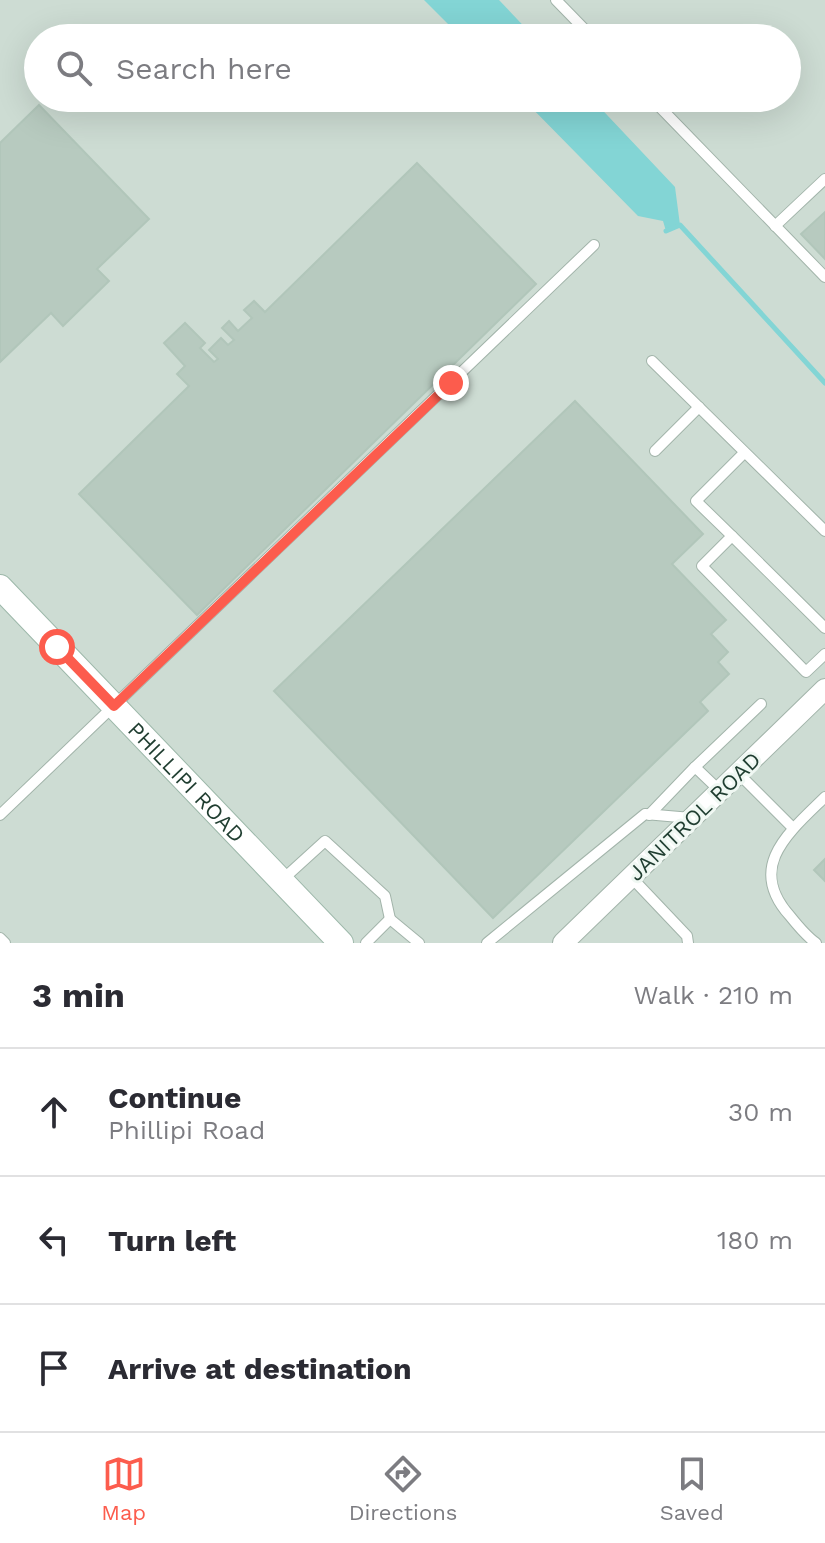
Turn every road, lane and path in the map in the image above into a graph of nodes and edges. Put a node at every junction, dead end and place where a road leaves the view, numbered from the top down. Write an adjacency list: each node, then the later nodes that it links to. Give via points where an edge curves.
1 (556, 0): 2 (lane)
2 (579, 24)
3 (665, 112): 5 (lane)
4 (825, 179): 5 (lane)
5 (775, 226): 7 (lane)
6 (594, 245): 19 (lane)
7 (825, 277)
8 (652, 361): 9 (lane)
9 (699, 407): 10 (lane); 11 (lane)
10 (655, 451)
11 (744, 453): 12 (lane); 13 (lane, via 696,501)
12 (825, 531)
13 (732, 536): 15 (lane); 16 (lane, via 702,566 806,672)
14 (0, 587): 19 (main road, PHILLIPI ROAD)
15 (825, 628)
16 (825, 654)
17 (825, 689): 21 (street, JANITROL ROAD)
18 (761, 704): 20 (lane)
19 (114, 706): 24 (lane); 29 (main road, PHILLIPI ROAD)
20 (695, 767): 22 (lane); 25 (lane)
21 (738, 773): 22 (street, JANITROL ROAD); 27 (lane)
22 (720, 791): 26 (street, JANITROL ROAD)
23 (825, 797): 27 (lane)
24 (0, 815)
25 (649, 815): 26 (lane); 36 (lane)
26 (692, 818): 28 (street, JANITROL ROAD)
27 (793, 828): 39 (lane, via 778,849 769,877 775,900)
28 (631, 877): 37 (street, JANITROL ROAD); 38 (lane)
29 (281, 881): 30 (lane, via 325,841 385,896); 33 (main road, PHILLIPI ROAD)
30 (390, 919): 34 (lane); 35 (lane)
31 (0, 938): 32 (lane)
32 (5, 943)
33 (341, 943)
34 (366, 943)
35 (419, 943)
36 (487, 943)
37 (563, 943)
38 (688, 943)
39 (816, 943)

